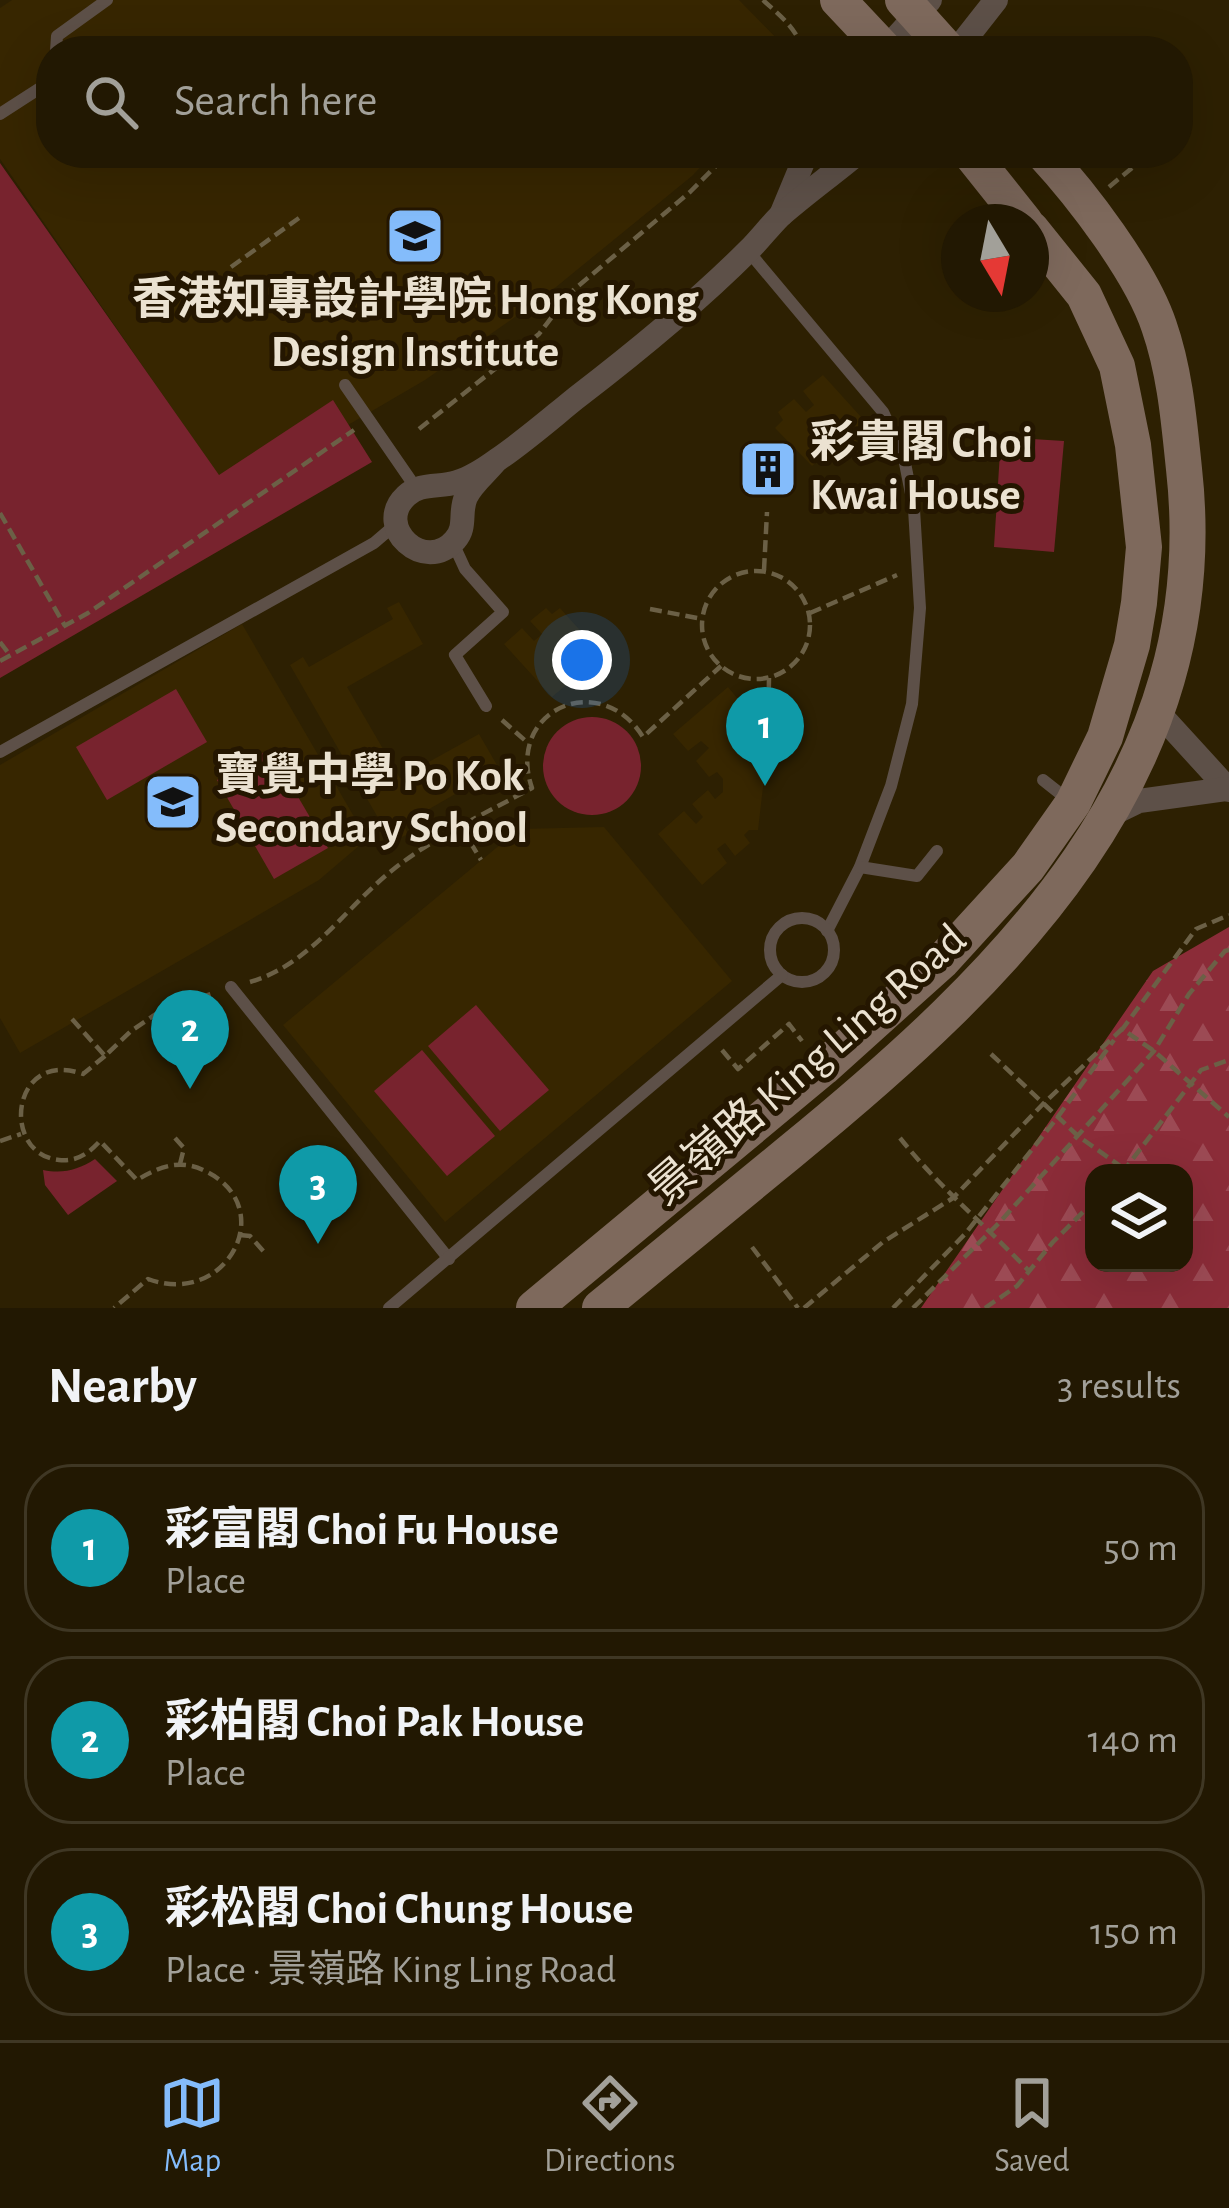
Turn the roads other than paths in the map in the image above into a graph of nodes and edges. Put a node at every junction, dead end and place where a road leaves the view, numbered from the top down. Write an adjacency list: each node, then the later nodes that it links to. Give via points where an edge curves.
1 (107, 0): 5 (lane)
2 (838, 0): 6 (street)
3 (996, 0): 9 (street)
4 (916, 5): 7 (street); 8 (street)
5 (57, 36)
6 (871, 36)
7 (895, 36)
8 (941, 36)
9 (966, 36)
10 (36, 91): 11 (lane)
11 (0, 114)
12 (800, 168): 17 (street)
13 (840, 168): 17 (street)
14 (982, 168): 16 (street)
15 (1057, 168): 26 (street, 景嶺路 King Ling Road, via 1157,320 1180,424 1188,553)
16 (1011, 204)
17 (780, 217): 18 (street)
18 (748, 251): 21 (street); 33 (lane, via 884,412 914,509 920,608 912,704)
19 (1049, 251): 30 (street, 景嶺路 King Ling Road, via 1084,295 1117,366 1144,547 1132,645 1105,737)
20 (345, 385): 22 (lane)
21 (495, 462): 22 (street, via 460,482); 24 (street, via 465,498)
22 (416, 488): 23 (street, via 402,499)
23 (396, 524): 24 (street, via 416,550); 27 (lane)
24 (454, 543): 25 (lane, via 502,612 454,655)
25 (486, 706)
26 (1156, 710): 29 (street); 31 (street, 景嶺路 King Ling Road)
27 (0, 752)
28 (1043, 780): 30 (lane)
29 (1228, 789): 31 (street, via 1139,801)
30 (1073, 803): 39 (street, 景嶺路 King Ling Road, via 942,962)
31 (1108, 816): 40 (street, 景嶺路 King Ling Road, via 1036,920 959,1004)
32 (938, 851): 33 (lane, via 917,877)
33 (860, 867): 34 (lane)
34 (827, 931): 35 (lane, via 834,950 820,976 801,982); 35 (lane, via 809,919 780,928 770,957)
35 (782, 975): 37 (lane)
36 (232, 987): 37 (lane)
37 (449, 1258): 38 (lane)
38 (389, 1308)
39 (534, 1308)
40 (600, 1308)

